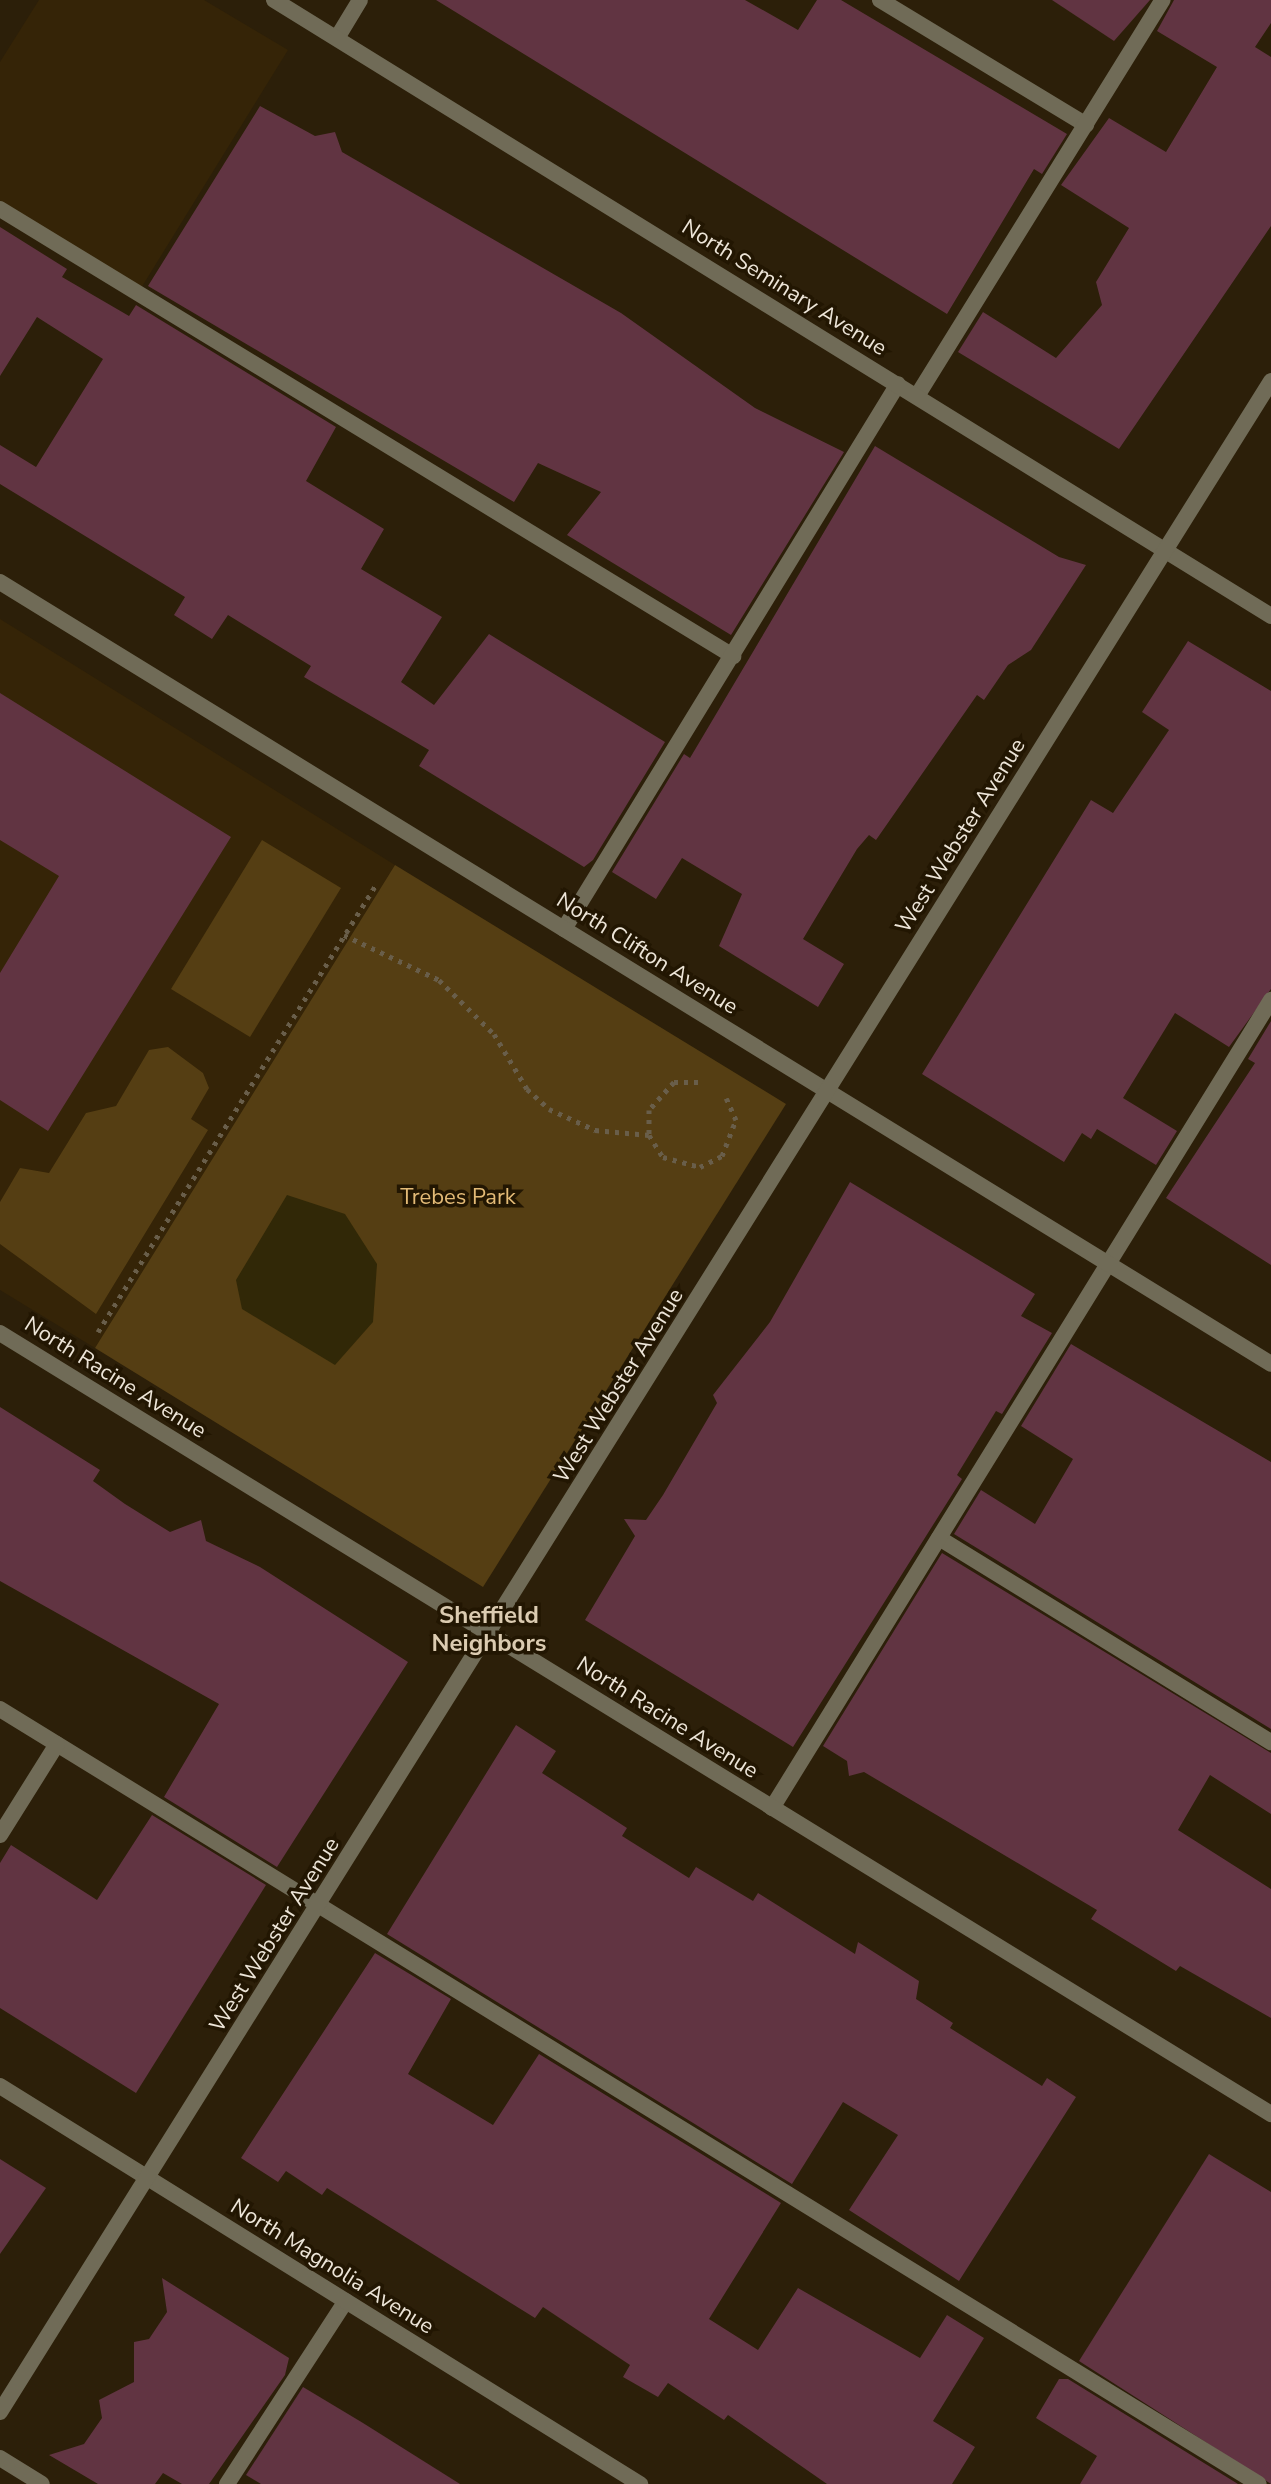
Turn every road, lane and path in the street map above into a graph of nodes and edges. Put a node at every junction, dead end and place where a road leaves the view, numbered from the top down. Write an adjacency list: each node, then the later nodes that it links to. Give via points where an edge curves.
1 (274, 0): 5 (street, North Seminary Avenue)
2 (360, 0): 5 (street)
3 (880, 0): 6 (street)
4 (1163, 0): 6 (street)
5 (337, 38): 9 (street, North Seminary Avenue)
6 (1086, 125): 10 (street)
7 (0, 209): 14 (street)
8 (1271, 381): 11 (street, West Webster Avenue)
9 (898, 384): 10 (street, North Seminary Avenue); 14 (street)
10 (917, 396): 11 (street, North Seminary Avenue)
11 (1165, 550): 13 (street, North Seminary Avenue); 20 (street, West Webster Avenue)
12 (0, 582): 16 (street, North Clifton Avenue)
13 (1271, 616)
14 (733, 656): 16 (street)
15 (377, 883): 17 (path)
16 (564, 929): 20 (street, North Clifton Avenue)
17 (344, 935): 22 (path, via 439,980 472,1008 527,1089 558,1114 595,1130); 24 (path)
18 (1271, 1000): 23 (street)
19 (698, 1082): 22 (path, via 663,1089 649,1110)
20 (828, 1092): 23 (street, North Clifton Avenue); 28 (street, West Webster Avenue)
21 (726, 1098): 22 (path, via 735,1133 712,1163 674,1164)
22 (649, 1135)
23 (1108, 1264): 26 (street, North Clifton Avenue); 27 (street)
24 (98, 1332)
25 (0, 1333): 28 (street, North Racine Avenue)
26 (1271, 1364)
27 (939, 1538): 30 (street); 32 (street)
28 (490, 1635): 32 (street, North Racine Avenue); 34 (street, West Webster Avenue)
29 (0, 1709): 31 (street)
30 (1271, 1742)
31 (57, 1744): 33 (street); 34 (street)
32 (772, 1808): 36 (street, North Racine Avenue)
33 (0, 1835)
34 (320, 1905): 37 (street, West Webster Avenue); 44 (street)
35 (0, 2086): 37 (street, North Magnolia Avenue)
36 (1271, 2114)
37 (147, 2178): 38 (street, North Magnolia Avenue); 39 (street, West Webster Avenue)
38 (346, 2301): 42 (street); 43 (street, North Magnolia Avenue)
39 (0, 2412)
40 (0, 2458): 41 (street)
41 (42, 2484)
42 (227, 2484)
43 (640, 2484)
44 (1259, 2484)

